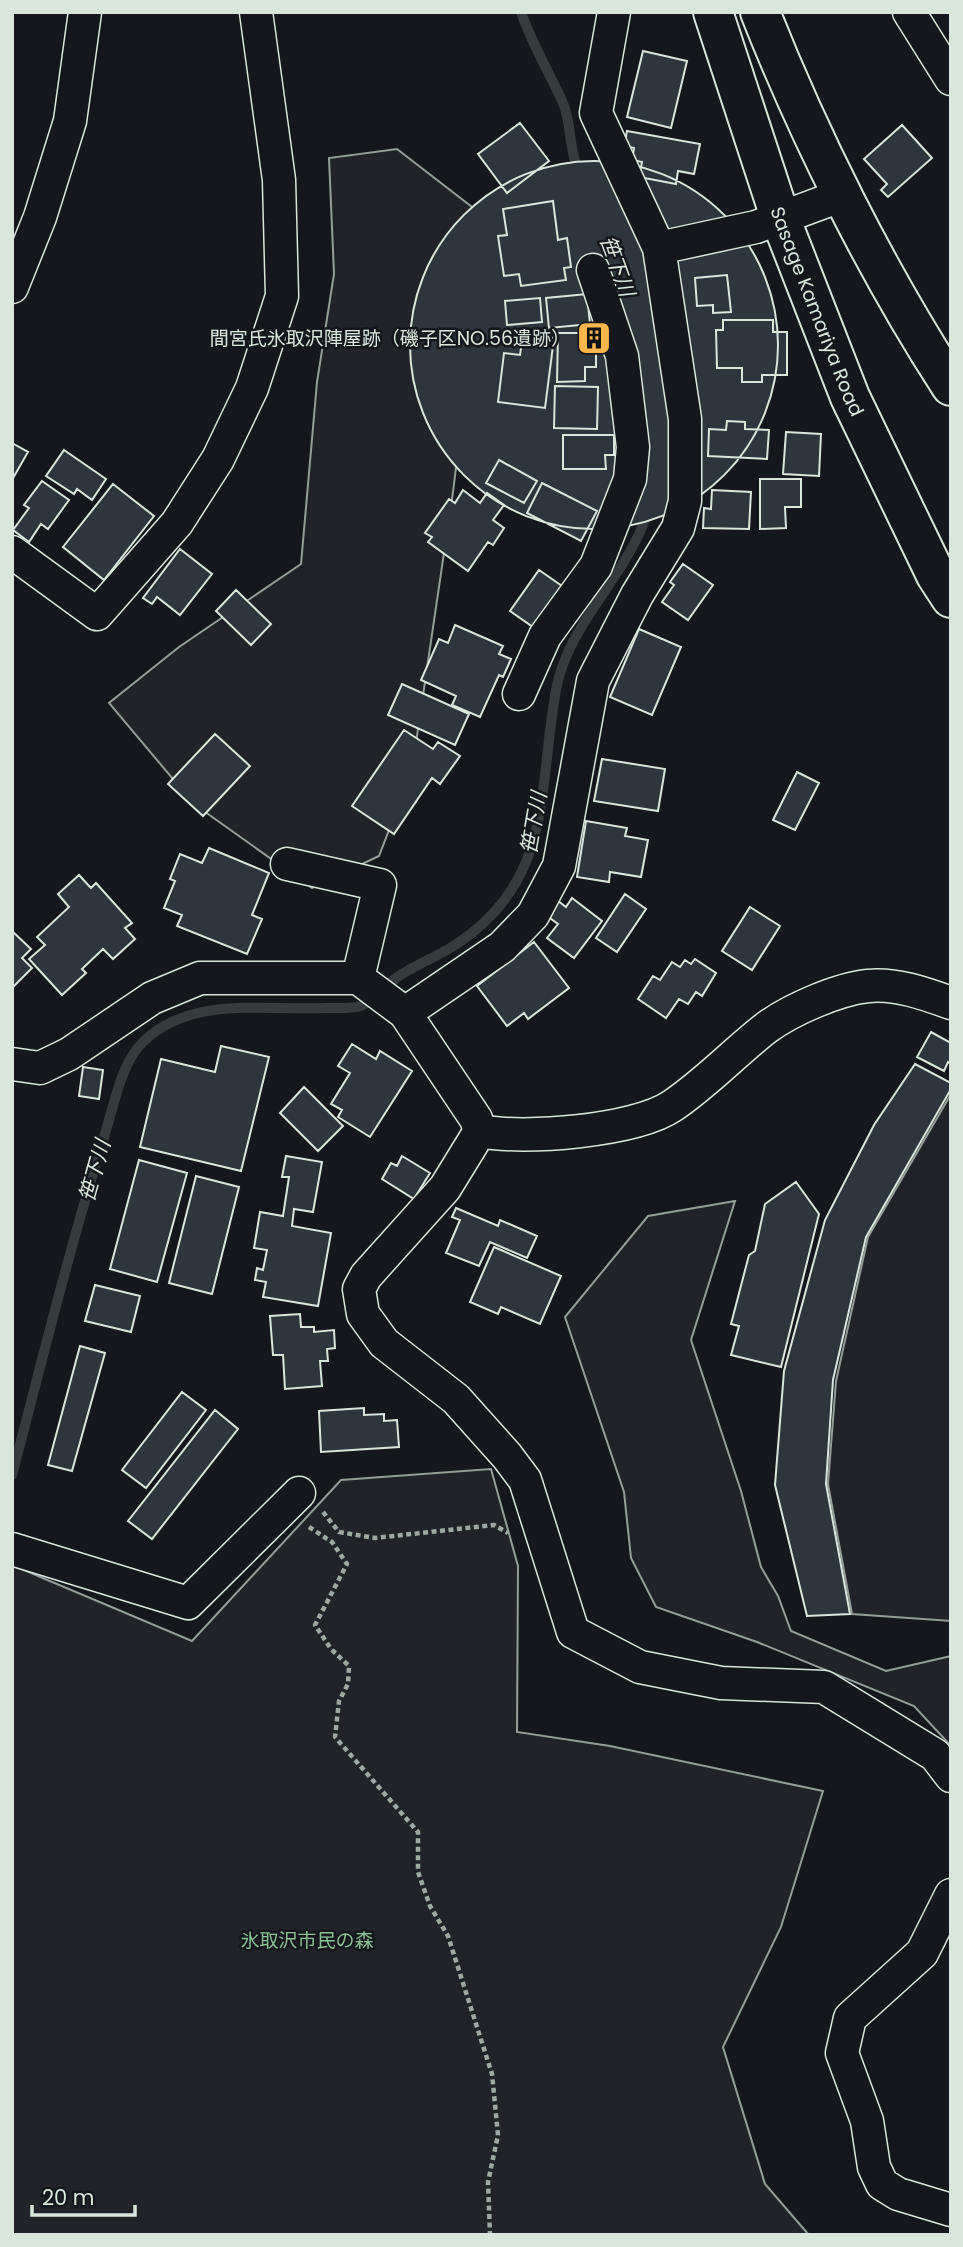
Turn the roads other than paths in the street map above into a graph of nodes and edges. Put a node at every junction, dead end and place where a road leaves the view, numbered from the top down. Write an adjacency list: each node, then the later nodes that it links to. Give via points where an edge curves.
1 (85, 12): 12 (street, via 70,121)
2 (256, 12): 14 (street, via 279,180 282,296 236,424 177,523 97,614)
3 (614, 12): 10 (street, via 596,113)
4 (713, 12): 9 (street, Sasage Kamariya Road)
5 (760, 12): 8 (street)
6 (909, 12): 7 (street)
7 (951, 79)
8 (843, 195): 9 (street); 13 (street)
9 (780, 220): 10 (street); 17 (street, Sasage Kamariya Road, via 850,397)
10 (659, 248): 16 (street, via 685,419 685,501 678,528)
11 (593, 270): 15 (street, via 622,356 633,447 630,480)
12 (12, 287)
13 (951, 386)
14 (12, 552)
15 (596, 566): 16 (street); 18 (street, via 545,636)
16 (637, 595): 22 (street, via 593,681 559,866 533,915 502,947)
17 (951, 598)
18 (519, 694)
19 (287, 864): 20 (street, via 380,885)
20 (358, 978): 22 (street); 23 (street, via 200,978 152,998 40,1068)
21 (951, 1003): 24 (street, via 917,990 869,985 790,1013 671,1107 647,1118 604,1127 505,1136)
22 (405, 1013): 24 (street)
23 (12, 1064)
24 (480, 1131): 27 (street, via 445,1188 366,1276 359,1289 363,1314 384,1343 456,1399 525,1480 573,1632 640,1667 721,1683 824,1687 935,1755)
25 (308, 1506): 26 (street, via 188,1603)
26 (13, 1549)
27 (951, 1776)
28 (951, 1895): 29 (street, via 922,1953 850,2018 842,2053 867,2121 881,2184)
29 (951, 2210)

